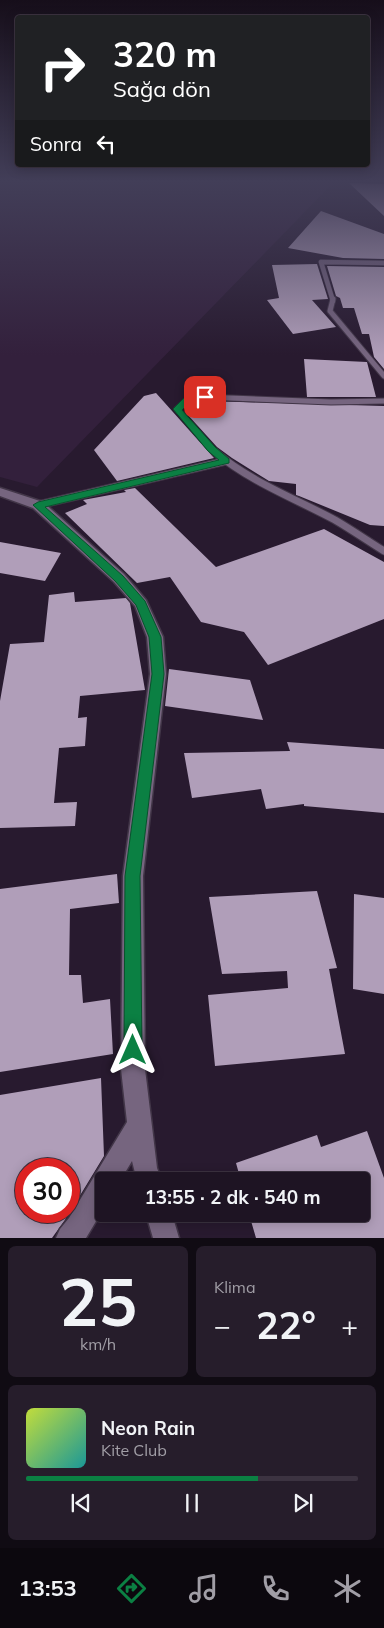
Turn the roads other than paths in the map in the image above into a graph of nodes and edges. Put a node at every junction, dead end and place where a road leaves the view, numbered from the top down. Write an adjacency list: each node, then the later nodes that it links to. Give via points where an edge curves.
1 (384, 263): 2 (lane, via 321,262 332,293 330,311)
2 (384, 376)
3 (384, 401): 4 (lane, via 205,397 182,403 177,409 211,449)
4 (226, 461): 6 (lane); 7 (lane, via 257,482 336,521)
5 (0, 492): 6 (street)
6 (38, 505): 8 (street, via 119,578 141,604 155,637 158,674 133,876 133,1069)
7 (384, 551)
8 (140, 1124): 9 (street); 10 (street)
9 (111, 1172)
10 (147, 1172)
11 (95, 1199): 13 (street)
12 (161, 1222): 14 (street)
13 (69, 1238)
14 (166, 1238)

